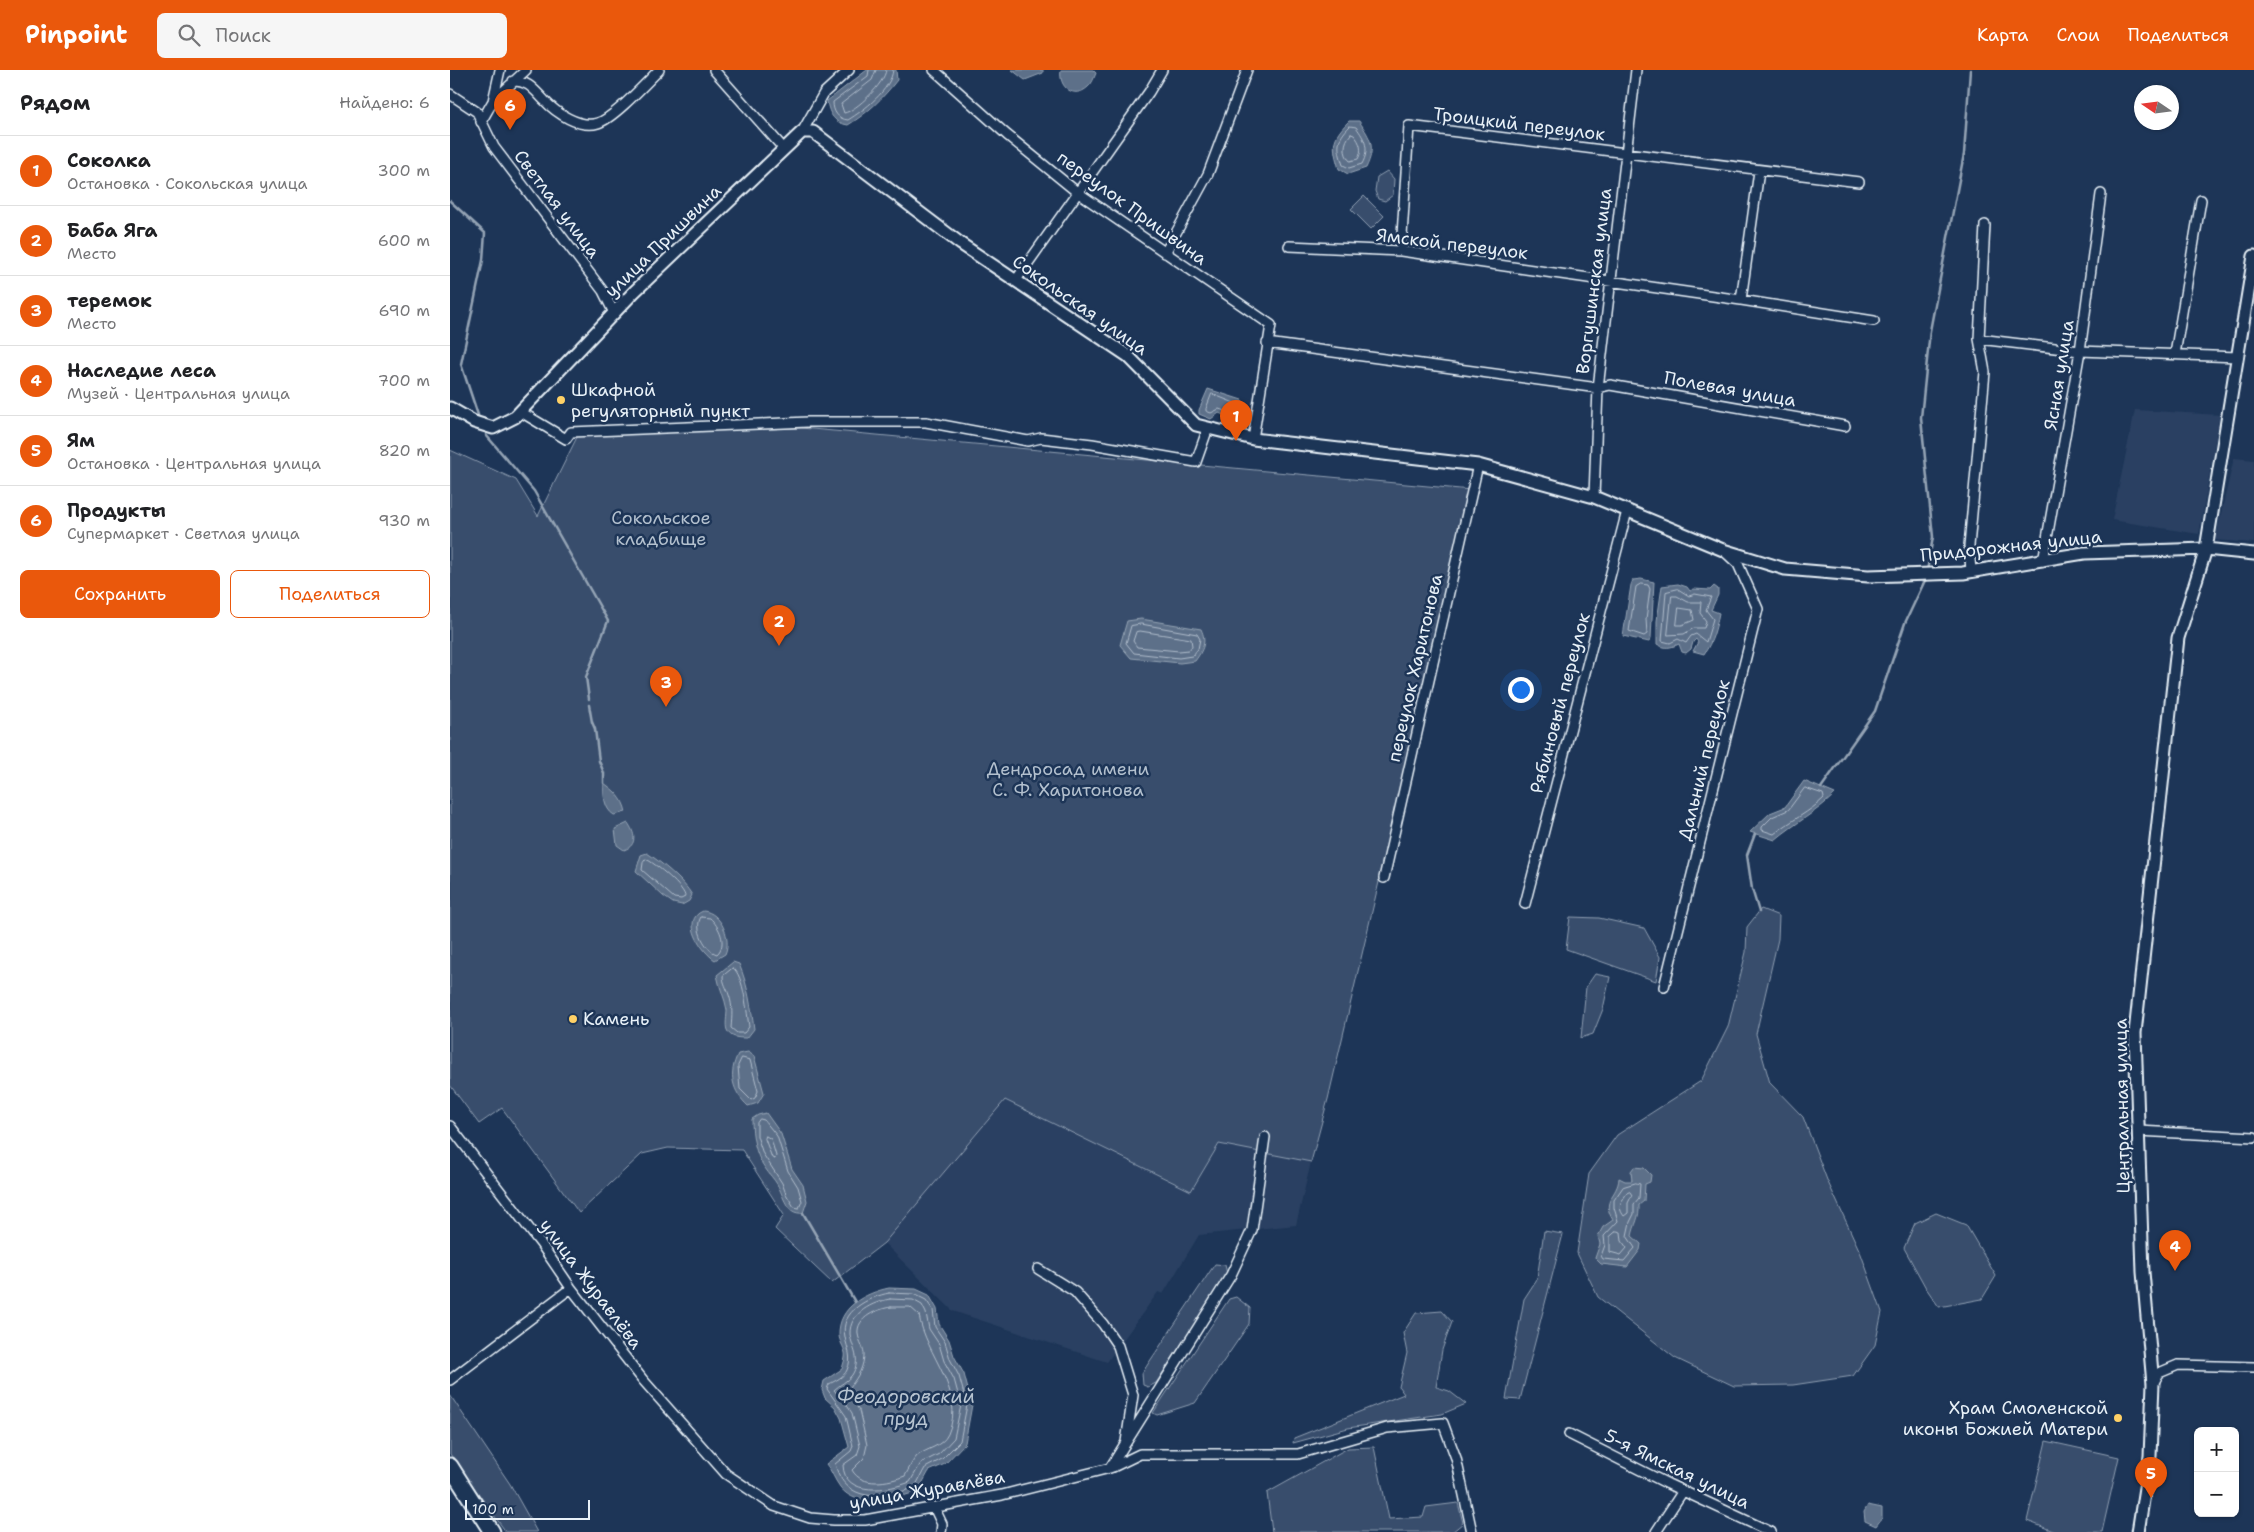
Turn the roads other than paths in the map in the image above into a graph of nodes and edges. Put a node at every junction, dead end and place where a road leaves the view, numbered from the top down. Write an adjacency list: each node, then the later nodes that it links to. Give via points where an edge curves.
1 (500, 70): 12 (street)
2 (526, 70): 10 (street)
3 (659, 70): 10 (street, via 609,117 589,124 570,119 551,108 529,84)
4 (714, 70): 15 (street)
5 (849, 70): 14 (street, улица Пришвина, via 824,93)
6 (934, 70): 19 (street, переулок Пришвина)
7 (1162, 70): 19 (street)
8 (1248, 70): 25 (street, via 1208,174)
9 (1636, 70): 16 (street, Воргушинская улица)
10 (513, 81): 12 (street)
11 (450, 94): 13 (street, Светлая улица, via 477,112)
12 (493, 101): 13 (street)
13 (481, 122): 30 (street, Светлая улица, via 494,148 602,291)
14 (802, 132): 15 (street, улица Пришвина); 27 (street, Сокольская улица, via 813,132 961,244)
15 (784, 149): 30 (street, улица Пришвина)
16 (1625, 154): 17 (street, Троицкий переулок); 24 (street, Троицкий переулок, via 1409,126); 28 (street, Воргушинская улица)
17 (1759, 171): 18 (street, Троицкий переулок); 29 (street)
18 (1859, 182)
19 (1077, 192): 25 (street, переулок Пришвина); 27 (street)
20 (2101, 194): 34 (street, Ясная улица)
21 (2201, 200): 35 (street)
22 (1985, 225): 32 (street)
23 (1289, 246): 24 (street, Ямской переулок)
24 (1401, 251): 28 (street, Ямской переулок)
25 (1165, 253): 33 (street, переулок Пришвина, via 1270,325)
26 (2254, 256): 36 (street, Центральная улица)
27 (1016, 280): 41 (street, Сокольская улица, via 1128,356 1196,425)
28 (1610, 282): 29 (street, Ямской переулок); 37 (street, Воргушинская улица)
29 (1740, 300): 31 (street, Ямской переулок)
30 (614, 313): 39 (street, улица Пришвина)
31 (1874, 321)
32 (1979, 339): 34 (street); 50 (street, via 1985,372 1968,546)
33 (1268, 343): 37 (street); 42 (street)
34 (2080, 351): 35 (street); 49 (street, Ясная улица)
35 (2175, 354): 36 (street)
36 (2238, 357): 46 (street, Центральная улица)
37 (1598, 388): 40 (street, Полевая улица, via 1610,385); 44 (street, Воргушинская улица)
38 (450, 408): 39 (street, улица Пришвина, via 474,422 493,428)
39 (521, 412): 41 (street, via 566,439 571,432 808,422 926,422 1028,441 1041,438 1092,444 1196,462)
40 (1844, 426)
41 (1208, 428): 42 (street, Сокольская улица)
42 (1253, 439): 43 (street, Сокольская улица)
43 (1478, 465): 44 (street, Сокольская улица); 51 (street, переулок Харитонова)
44 (1594, 497): 45 (street, Придорожная улица)
45 (1627, 511): 47 (street, Придорожная улица); 52 (street, Рябиновый переулок)
46 (2206, 549): 48 (street, Придорожная улица); 49 (street, Придорожная улица, via 2084,553); 55 (street, Центральная улица, via 2178,638 2135,1034)
47 (1723, 550): 50 (street, Придорожная улица, via 1785,569 1868,576); 53 (street, Дальний переулок, via 1738,564 1758,608)
48 (2254, 554)
49 (2043, 561): 50 (street, Придорожная улица)
50 (1971, 571)
51 (1384, 878)
52 (1525, 904)
53 (1664, 987)
54 (450, 1126): 59 (street, улица Журавлёва)
55 (2138, 1131): 57 (street); 62 (street, Центральная улица, via 2143,1272)
56 (1265, 1137): 64 (street, via 1252,1230 1246,1245 1231,1275)
57 (2254, 1138)
58 (1038, 1268): 64 (street, via 1075,1292 1118,1346 1133,1395)
59 (571, 1288): 61 (street); 68 (street, улица Журавлёва, via 643,1380 726,1474 774,1506 810,1518 834,1520 865,1520)
60 (2254, 1367): 62 (street, via 2178,1365 2159,1373)
61 (450, 1380)
62 (2153, 1384): 74 (street, Центральная улица, via 2150,1456)
63 (1569, 1434): 67 (street, 5-я Ямская улица)
64 (1125, 1447): 66 (street)
65 (450, 1466): 69 (main road)
66 (1110, 1468): 68 (street, улица Журавлёва, via 1002,1495); 71 (street, улица Журавлёва, via 1140,1454 1298,1454 1387,1428 1443,1423 1456,1458)
67 (1683, 1491): 72 (street); 73 (street, 5-я Ямская улица)
68 (934, 1507): 70 (street, via 942,1524)
69 (492, 1532)
70 (941, 1532)
71 (1472, 1532)
72 (1656, 1532)
73 (1771, 1532)
74 (2138, 1532)

